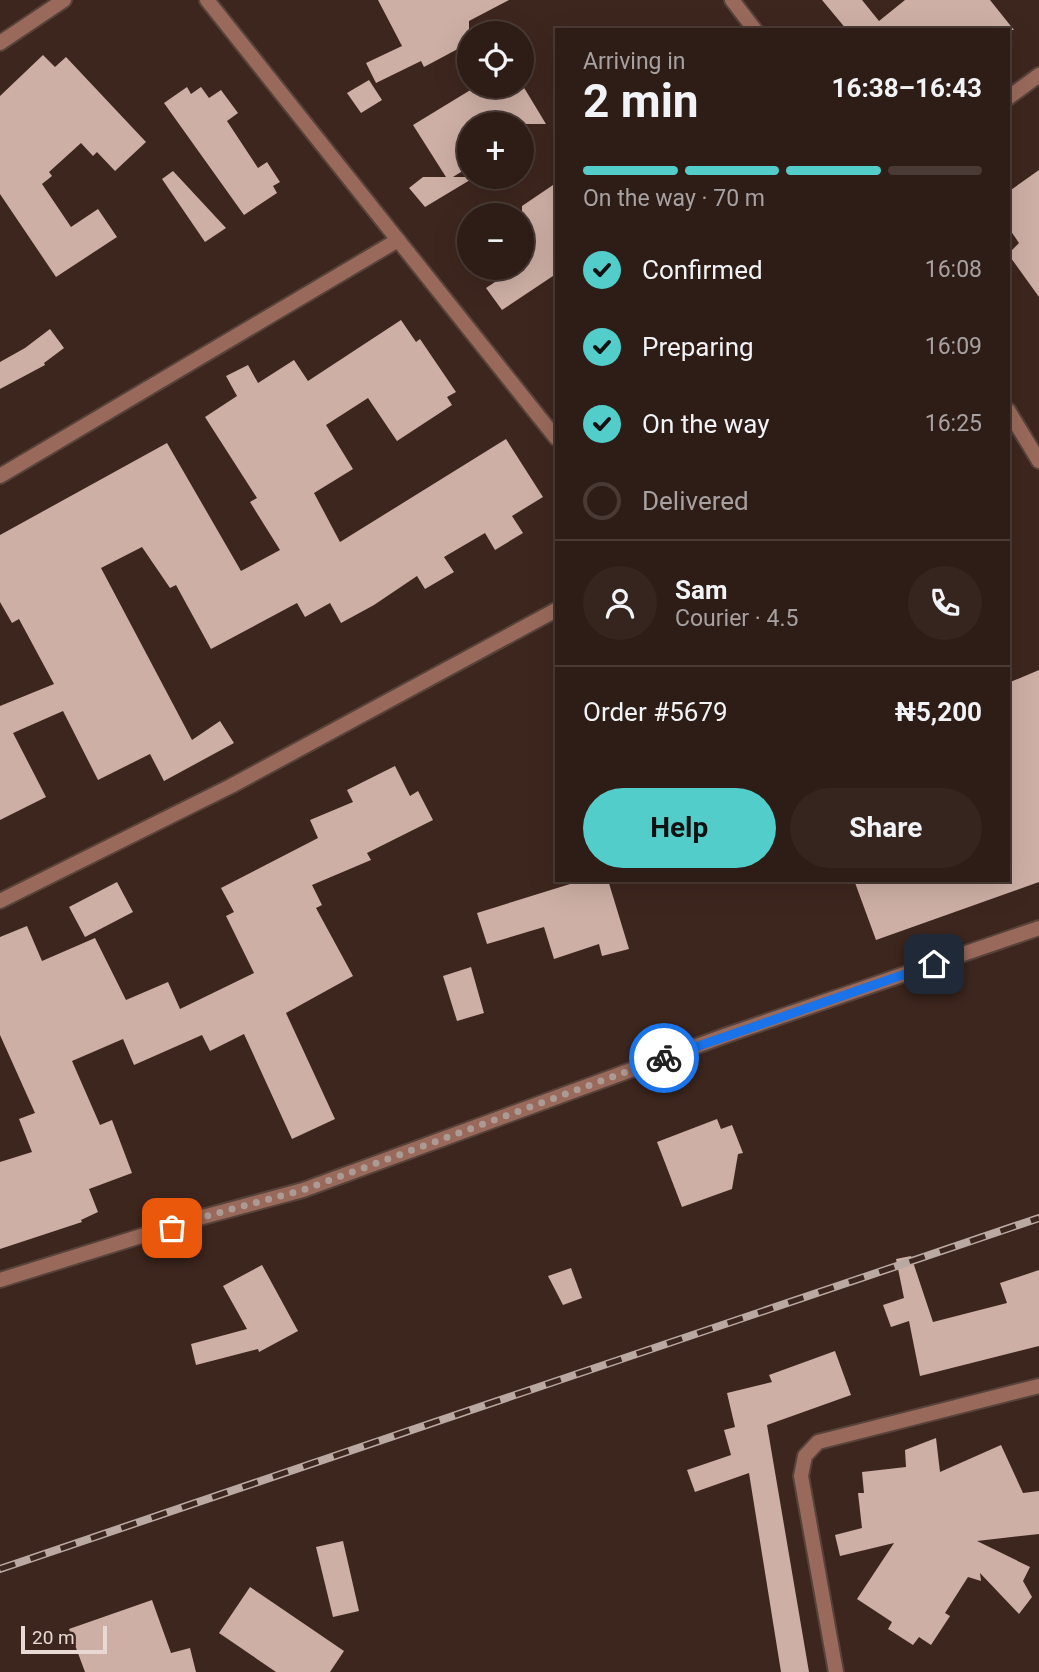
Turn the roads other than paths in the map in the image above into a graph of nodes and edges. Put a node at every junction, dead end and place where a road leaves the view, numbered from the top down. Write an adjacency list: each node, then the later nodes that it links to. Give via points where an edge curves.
1 (64, 0): 5 (street)
2 (207, 0): 8 (street)
3 (732, 0): 4 (street)
4 (753, 28)
5 (0, 43)
6 (1039, 75): 7 (street)
7 (1010, 97)
8 (398, 240): 10 (street); 12 (street)
9 (1010, 413): 11 (street)
10 (555, 438)
11 (1039, 461)
12 (0, 476)
13 (555, 611): 14 (street, via 231,786)
14 (0, 901)
15 (1039, 928): 16 (street, via 303,1190)
16 (0, 1280)
17 (1039, 1387): 18 (street, via 818,1442 805,1456 801,1476)
18 (836, 1672)

